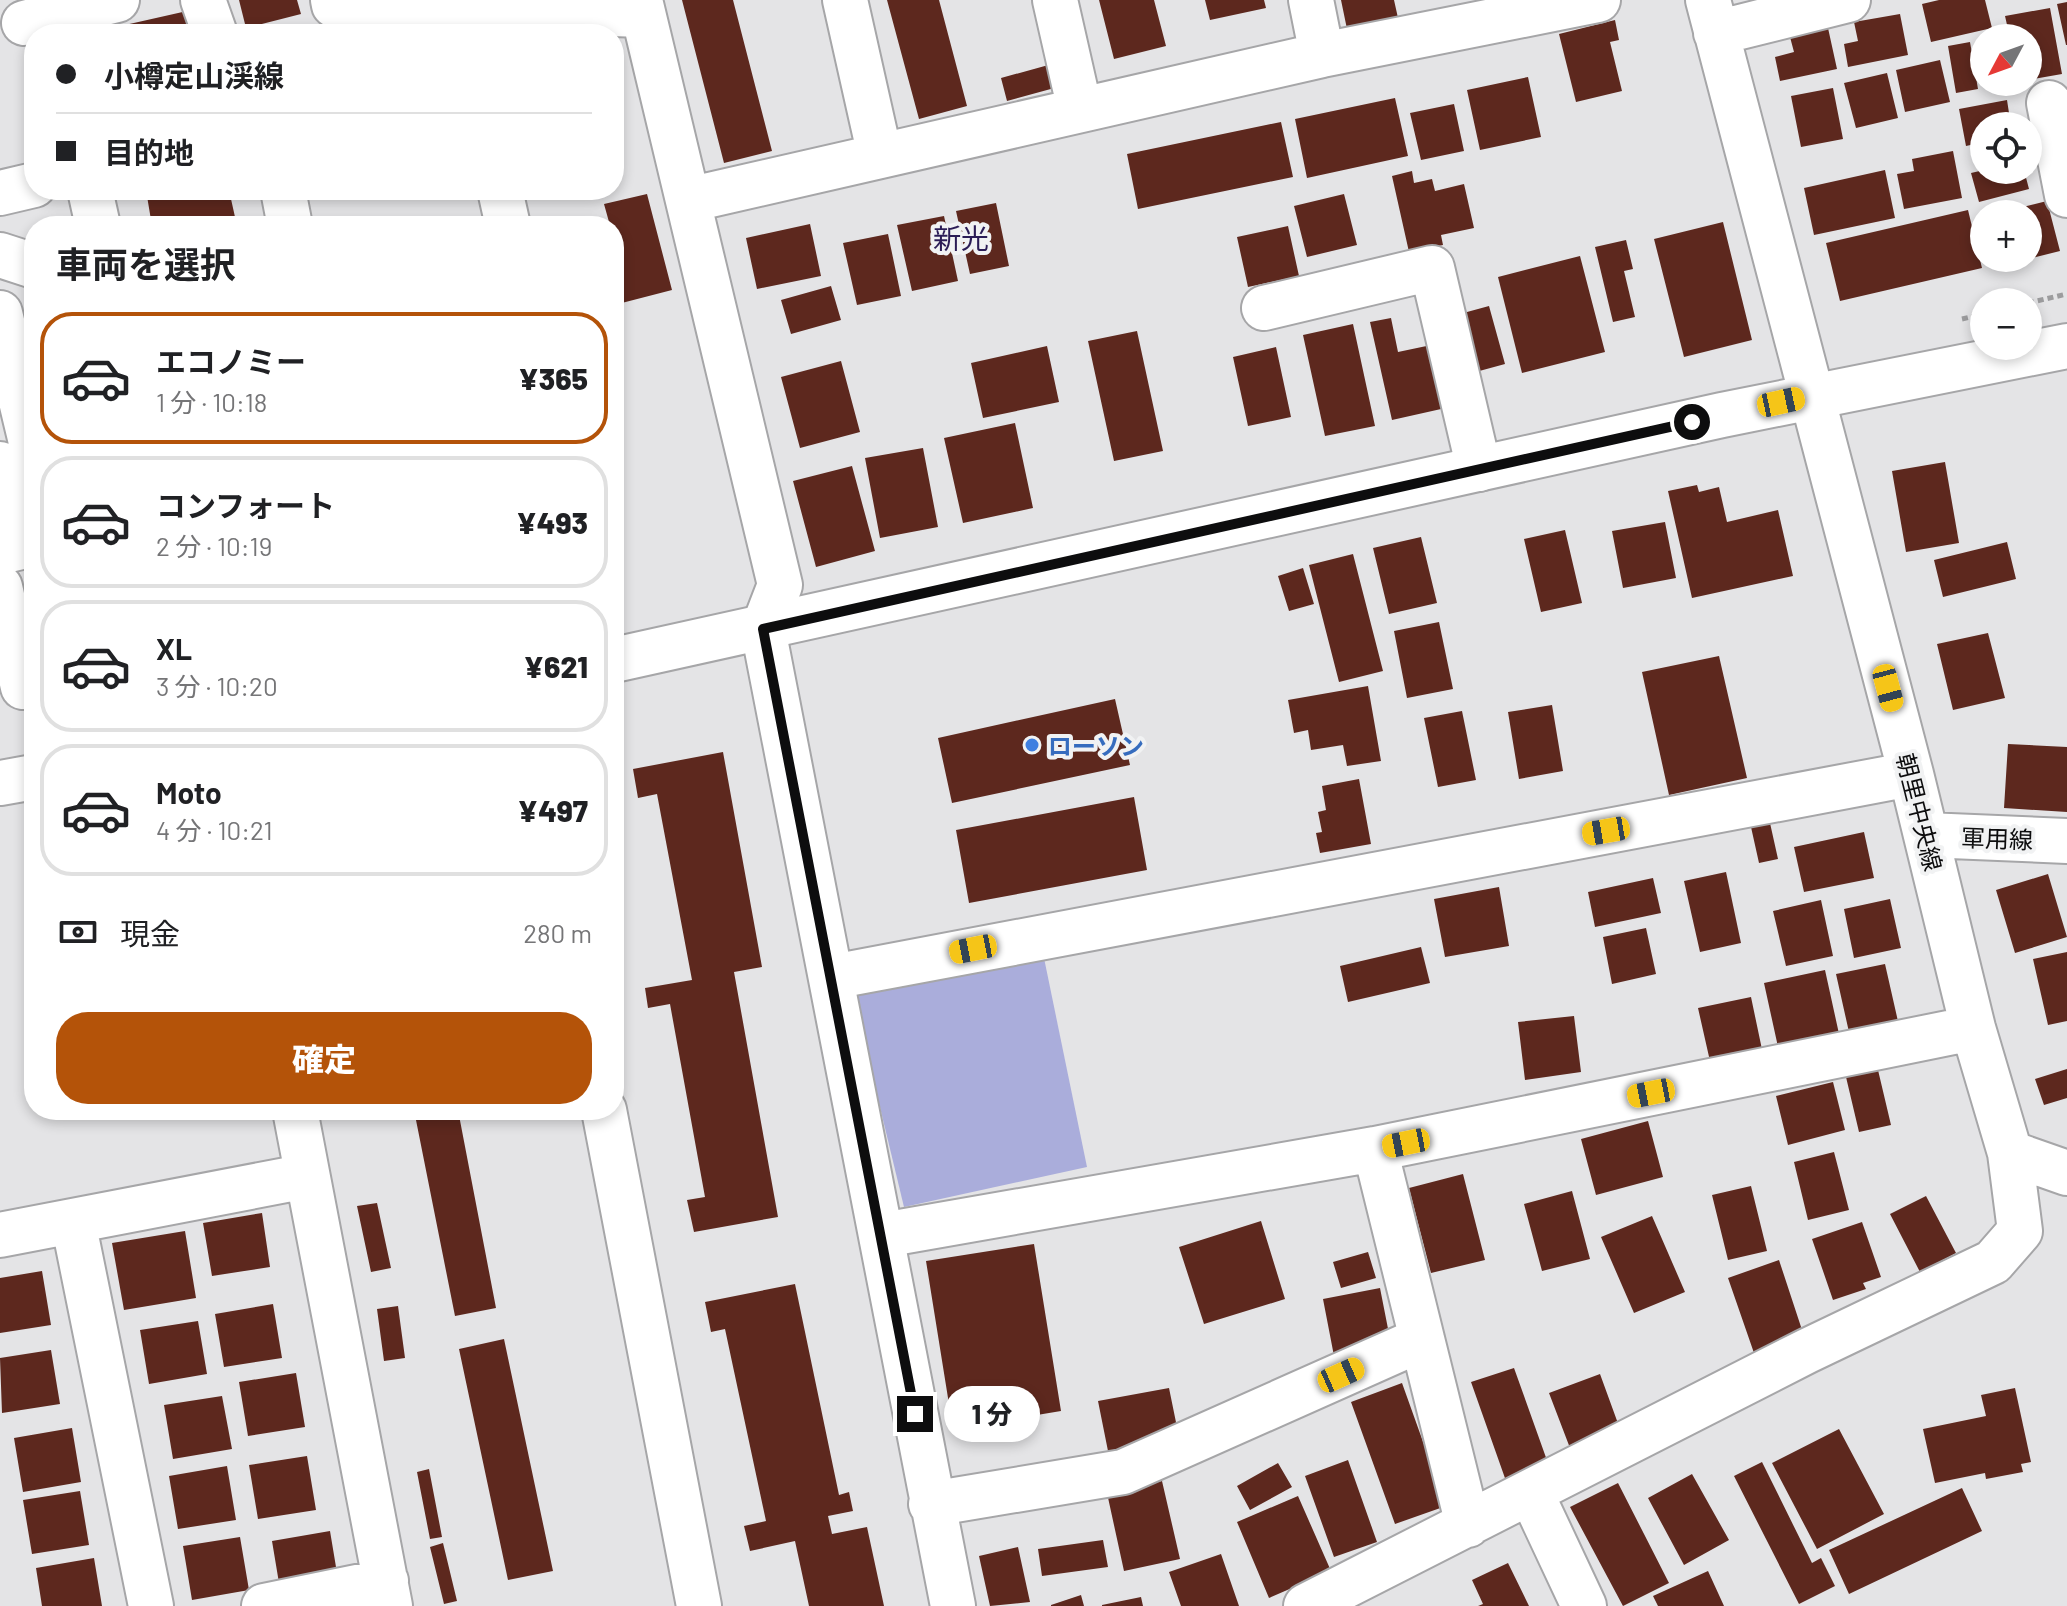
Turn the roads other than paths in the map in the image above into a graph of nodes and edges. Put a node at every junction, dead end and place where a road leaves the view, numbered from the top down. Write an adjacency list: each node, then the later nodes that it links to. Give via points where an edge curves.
1 (117, 0): 11 (street)
2 (203, 0): 12 (street)
3 (333, 0): 9 (street, via 334,5)
4 (845, 0): 16 (street)
5 (1055, 0): 15 (street)
6 (1311, 0): 13 (street)
7 (1598, 0): 13 (street)
8 (1848, 0): 10 (street)
9 (642, 8): 20 (street)
10 (1712, 17): 24 (street, 朝里中央線)
11 (32, 24)
12 (211, 24)
13 (1322, 55): 15 (street)
14 (2049, 103): 19 (street)
15 (1080, 110): 16 (street)
16 (880, 156): 20 (street)
17 (24, 187): 18 (street)
18 (0, 193)
19 (2067, 195)
20 (688, 200): 32 (street, via 780,585)
21 (22, 302): 25 (street)
22 (1264, 308): 27 (street, via 1432,268)
23 (2067, 346): 24 (street)
24 (1810, 396): 27 (street); 36 (street, 朝里中央線)
25 (23, 426)
26 (0, 464): 28 (street, via 14,476 18,493 12,508)
27 (1479, 469): 32 (street)
28 (0, 516)
29 (24, 546): 30 (street)
30 (0, 552)
31 (0, 587): 33 (street)
32 (763, 629): 34 (street); 41 (street)
33 (15, 640): 35 (street)
34 (624, 658)
35 (19, 687)
36 (1911, 774): 39 (street, 朝里中央線); 41 (street)
37 (24, 779): 38 (street)
38 (0, 783)
39 (1926, 835): 40 (street, 軍用線); 42 (street, 朝里中央線)
40 (2067, 841)
41 (832, 977): 51 (street)
42 (1973, 1028): 45 (street); 46 (street, 朝里中央線)
43 (297, 1120): 48 (street)
44 (606, 1120): 59 (street)
45 (1375, 1149): 51 (street); 52 (street)
46 (2010, 1153): 47 (street); 53 (street, 朝里中央線, via 2020,1231 1993,1262)
47 (2067, 1173)
48 (307, 1176): 49 (street); 56 (street)
49 (73, 1221): 50 (street); 57 (street)
50 (0, 1235)
51 (883, 1235): 54 (street)
52 (1422, 1339): 54 (street, via 1123,1472); 55 (street)
53 (1531, 1493): 55 (street); 62 (street)
54 (931, 1504): 60 (street)
55 (1468, 1525): 61 (street)
56 (388, 1593): 58 (street)
57 (151, 1606)
58 (264, 1606)
59 (699, 1606)
60 (953, 1606)
61 (1306, 1606)
62 (1584, 1606)

